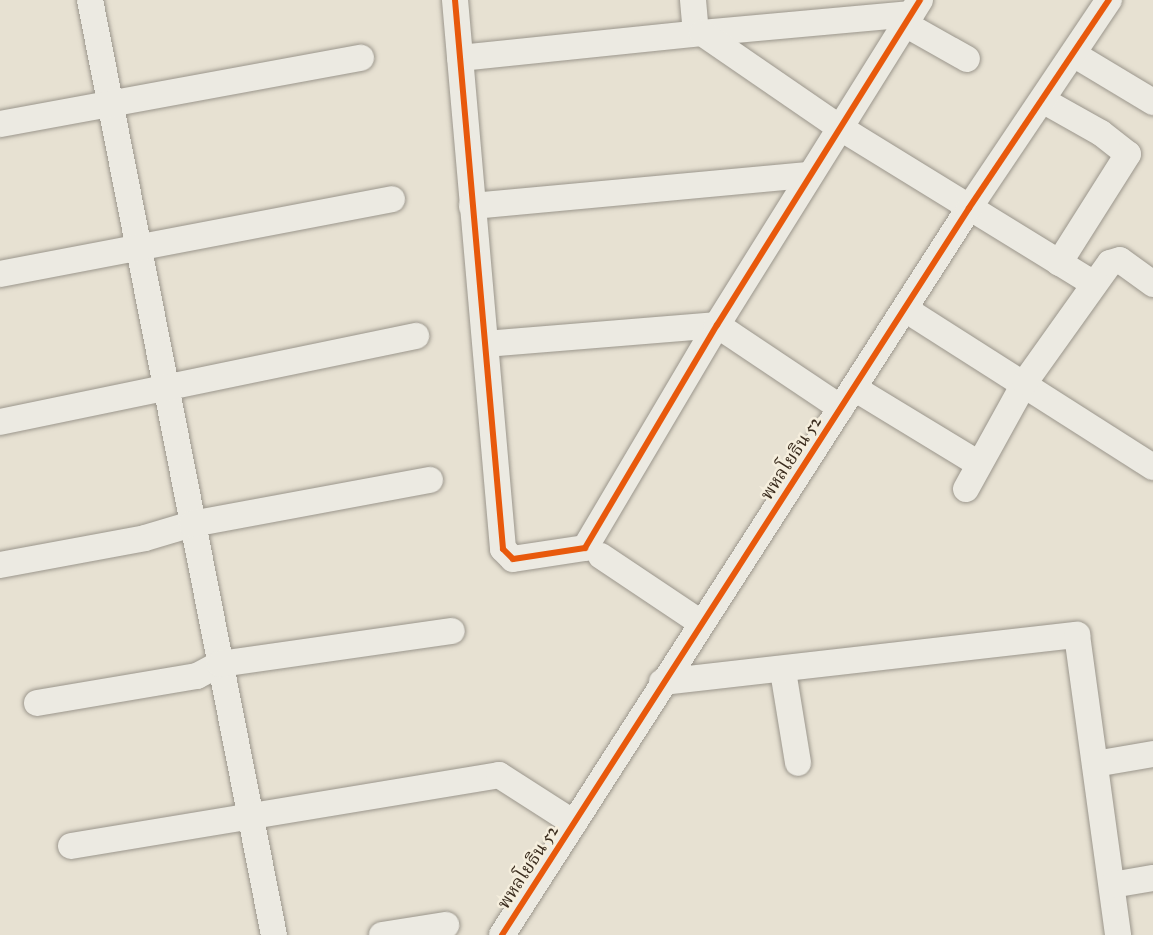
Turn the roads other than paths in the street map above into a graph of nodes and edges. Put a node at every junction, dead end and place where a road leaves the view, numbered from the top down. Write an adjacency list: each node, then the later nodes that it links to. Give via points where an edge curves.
1 (90, 0): 11 (street)
2 (455, 0): 9 (street)
3 (693, 0): 6 (street)
4 (1106, 1): 7 (street, พหลโยธิน 52)
5 (912, 13): 6 (street); 10 (street); 15 (street)
6 (699, 33): 9 (street); 15 (street)
7 (1075, 55): 12 (street, พหลโยธิน 52); 13 (street)
8 (361, 58): 11 (street)
9 (460, 58): 18 (street)
10 (967, 59)
11 (110, 101): 14 (street); 20 (street)
12 (1044, 101): 19 (street, พหลโยธิน 52); 21 (street, via 1101,133 1128,154)
13 (1153, 102)
14 (0, 124)
15 (839, 128): 16 (street); 19 (street)
16 (809, 175): 18 (street); 26 (street)
17 (392, 199): 20 (street)
18 (472, 206): 28 (street)
19 (969, 208): 21 (street); 25 (street, พหลโยธิน 52)
20 (138, 247): 22 (street); 30 (street)
21 (1059, 262): 24 (street)
22 (0, 274)
23 (1153, 284): 24 (street, via 1120,260 1110,263)
24 (1092, 288): 29 (street)
25 (905, 309): 29 (street); 31 (street, พหลโยธิน 52)
26 (717, 325): 28 (street); 28 (street, via 585,548 513,559 503,549); 31 (street)
27 (416, 336): 30 (street)
28 (486, 344)
29 (1025, 382): 33 (street); 34 (street)
30 (165, 388): 32 (street); 37 (street)
31 (848, 398): 33 (street); 40 (street, พหลโยธิน 52)
32 (0, 422)
33 (980, 464): 36 (street)
34 (1153, 467)
35 (430, 480): 37 (street)
36 (966, 489)
37 (192, 524): 39 (street, via 146,538); 42 (street)
38 (601, 556): 40 (street)
39 (0, 565)
40 (701, 623): 44 (street, พหลโยธิน 52)
41 (452, 631): 42 (street)
42 (220, 664): 45 (street, via 197,676); 49 (street)
43 (783, 671): 44 (street); 47 (street); 48 (street, via 1077,635)
44 (662, 682): 50 (street, พหลโยธิน 52)
45 (37, 703)
46 (1153, 754): 48 (street)
47 (798, 764)
48 (1095, 764): 53 (street)
49 (249, 816): 50 (street, via 499,775); 51 (street); 55 (street)
50 (574, 823): 57 (street, พหลโยธิน 52)
51 (71, 846)
52 (1153, 878): 53 (street)
53 (1112, 885): 58 (street)
54 (446, 925): 56 (street)
55 (274, 935)
56 (382, 935)
57 (502, 935)
58 (1118, 935)

